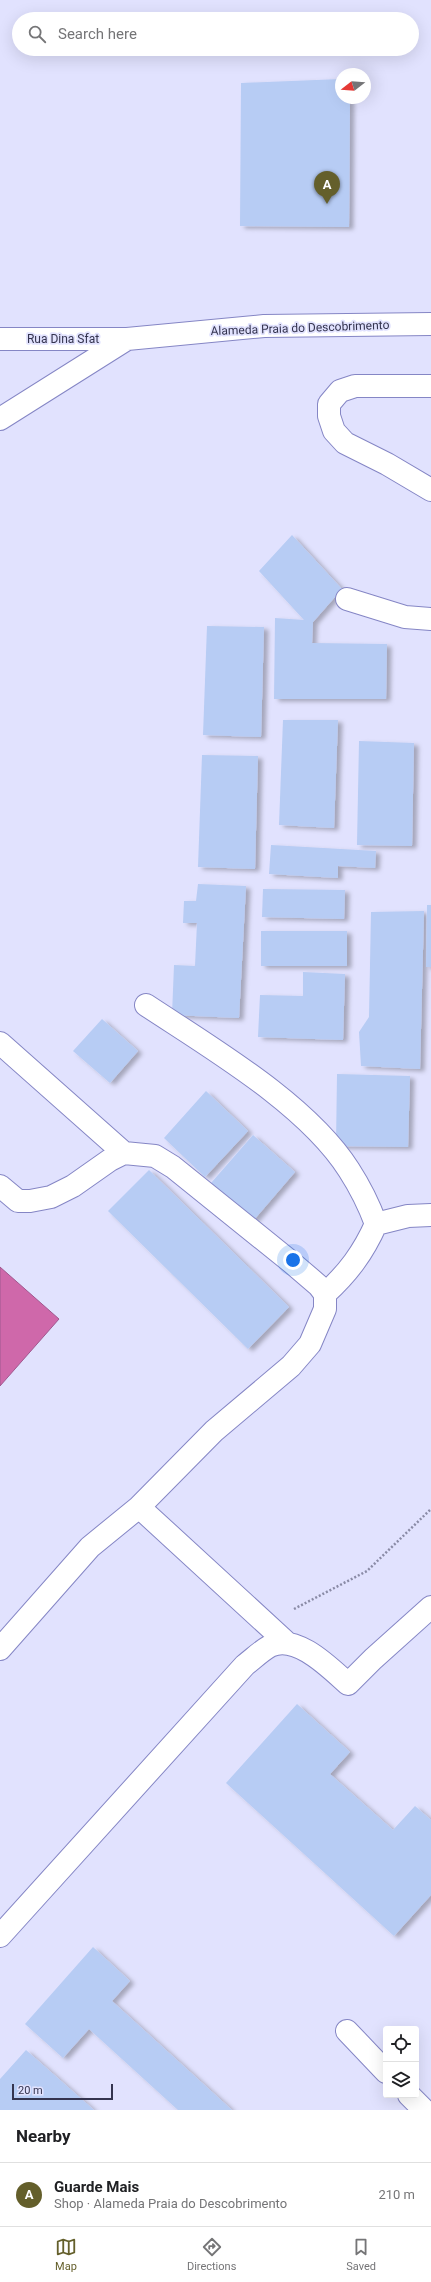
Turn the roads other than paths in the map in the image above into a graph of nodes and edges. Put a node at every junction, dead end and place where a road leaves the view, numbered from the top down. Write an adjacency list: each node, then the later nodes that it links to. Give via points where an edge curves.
1 (431, 324): 3 (street, Alameda Praia do Descobrimento, via 264,326)
2 (0, 339): 3 (street, Rua Dina Sfat)
3 (127, 339): 5 (street, Alameda Praia do Descobrimento)
4 (431, 386): 6 (street, via 355,386 340,391 329,404 329,416 334,431 345,443)
5 (0, 419)
6 (431, 490)
7 (347, 599): 8 (street, via 405,617)
8 (431, 619)
9 (146, 1005): 14 (street, via 229,1060 300,1115 348,1169)
10 (0, 1043): 11 (street)
11 (124, 1153): 12 (street, via 51,1197 18,1201); 15 (street, via 156,1156 173,1167 320,1286)
12 (0, 1186)
13 (431, 1214): 14 (street, via 408,1216)
14 (376, 1224): 15 (street, via 355,1263)
15 (325, 1294): 16 (street, via 325,1309 310,1344 291,1366 214,1431)
16 (139, 1507): 18 (street); 19 (street, via 90,1547)
17 (431, 1607): 18 (street, via 348,1684 321,1660)
18 (286, 1642): 20 (street, via 270,1646 245,1665)
19 (0, 1649)
20 (0, 1936)
21 (347, 2031): 22 (street)
22 (383, 2069)
23 (412, 2098): 24 (street)
24 (424, 2110)

